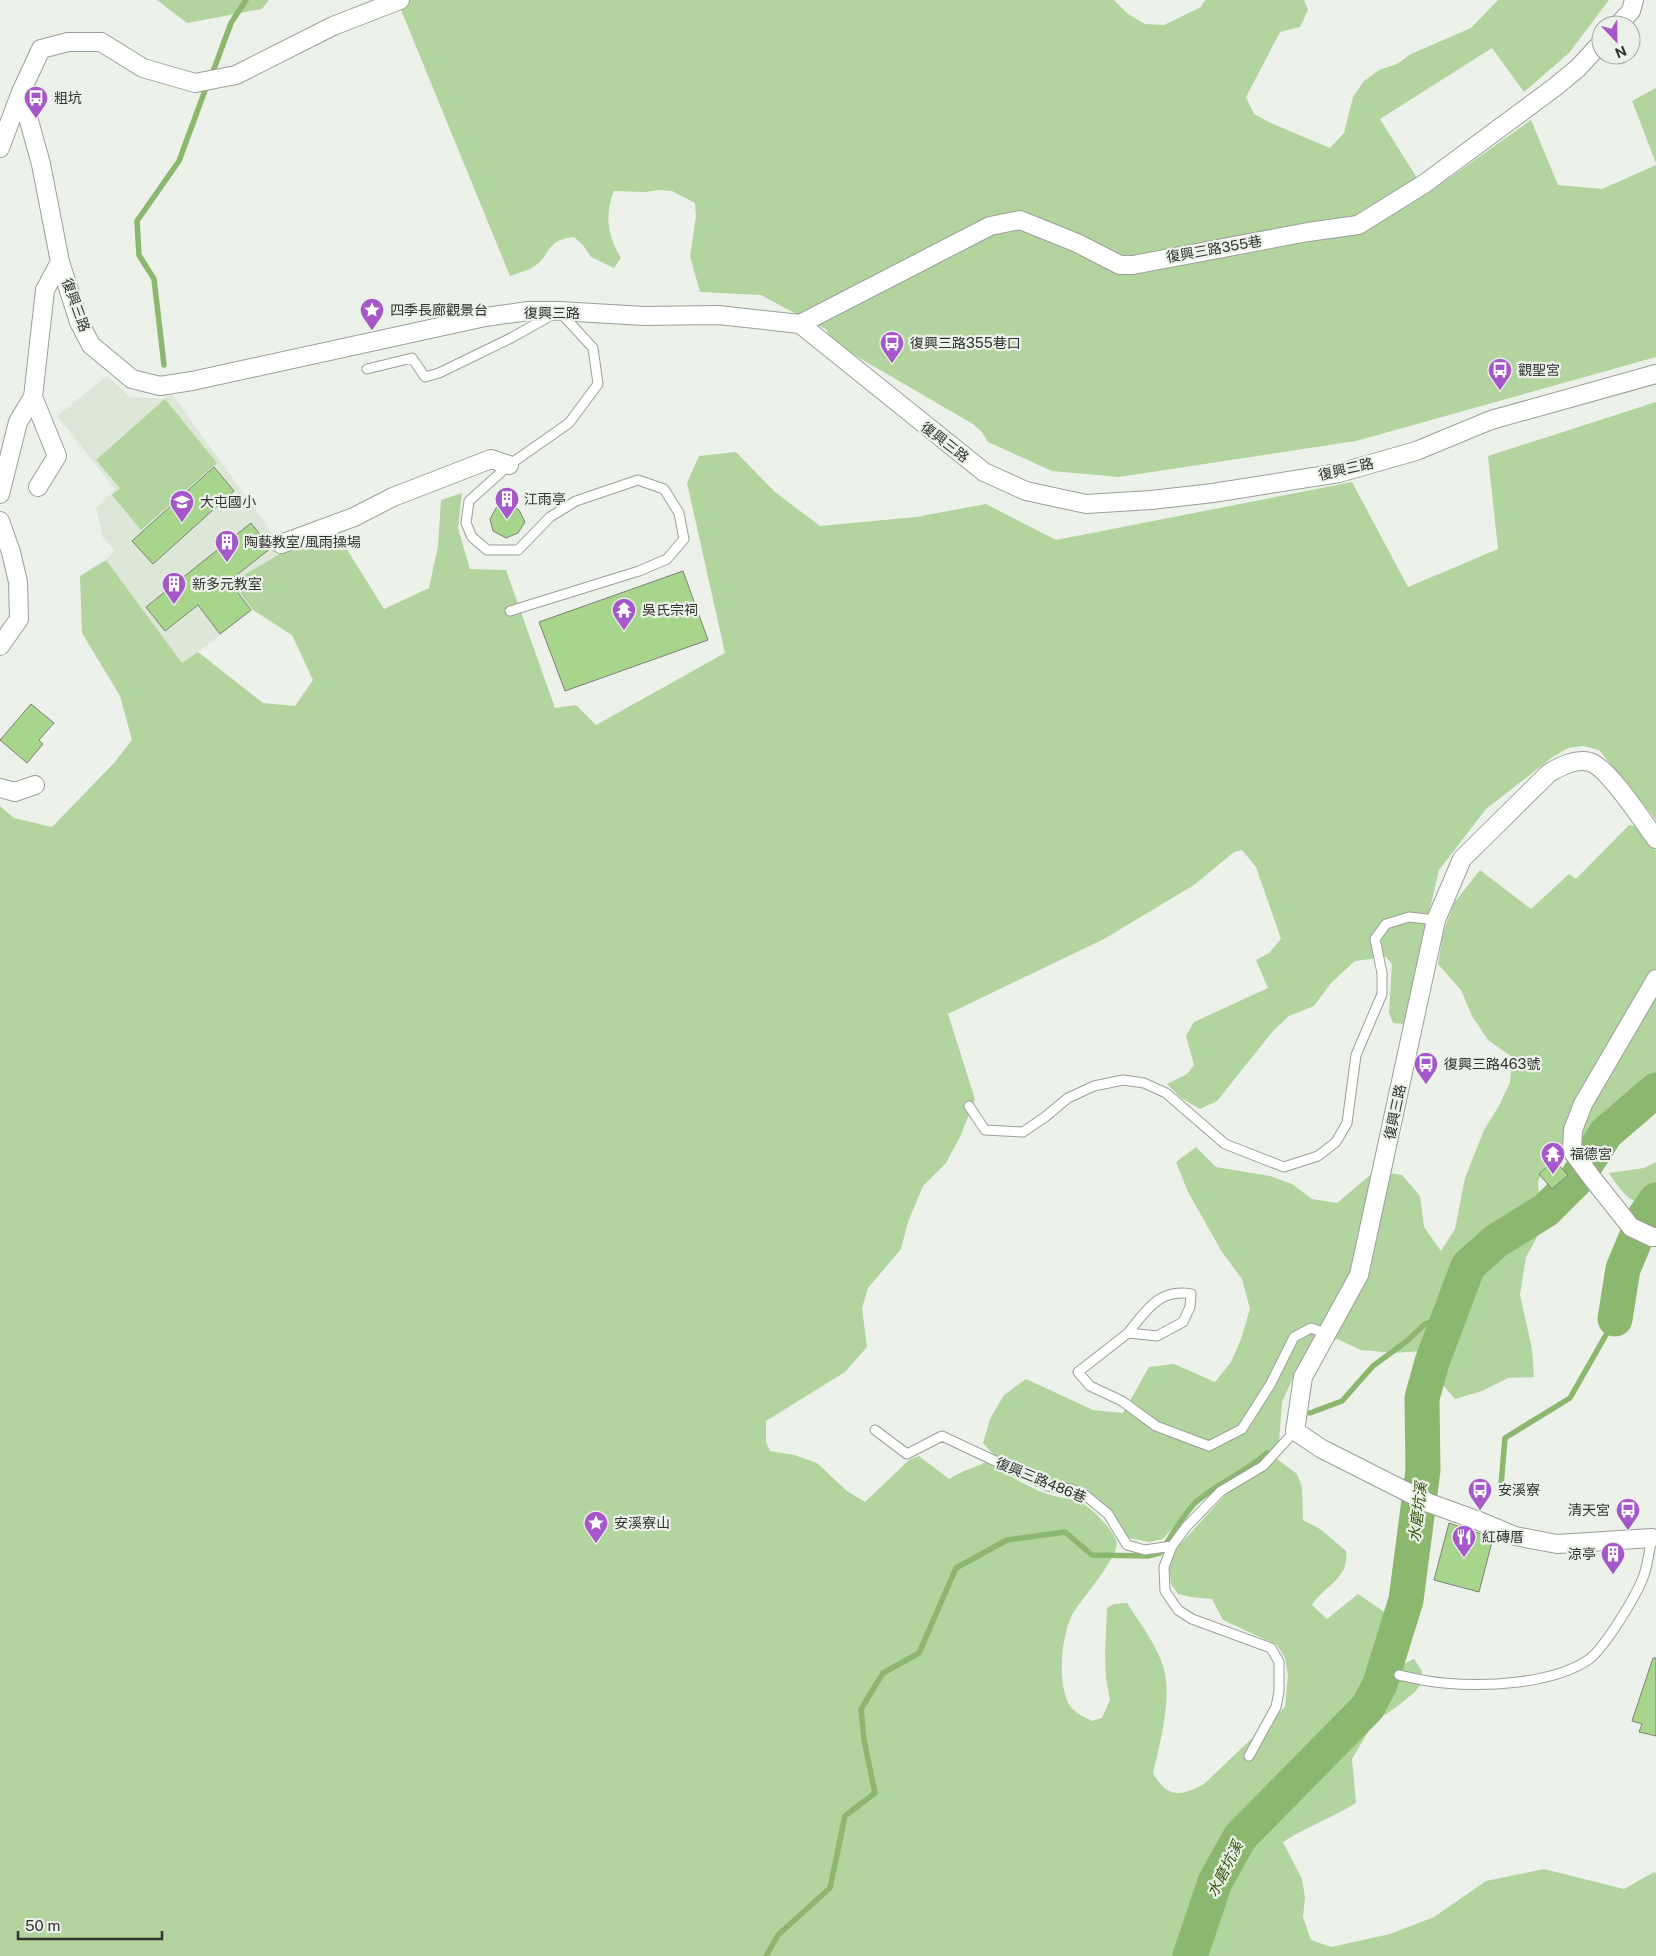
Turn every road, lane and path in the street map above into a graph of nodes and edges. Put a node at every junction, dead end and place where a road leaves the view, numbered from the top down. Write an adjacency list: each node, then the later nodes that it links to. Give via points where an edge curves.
1 (400, 0): 5 (street, via 333,26 236,75 195,83 143,68 100,42 68,42 42,49)
2 (1634, 0): 3 (street)
3 (1627, 15)
4 (1591, 54): 9 (street, 復興三路355巷, via 1540,98 1424,184 1358,225 1120,265 1020,220 990,226)
5 (21, 92): 6 (street); 7 (street, 復興三路, via 41,164)
6 (0, 148)
7 (60, 262): 8 (street, 復興三路, via 79,322 91,345 132,379 160,386 485,317 528,311); 12 (street, via 45,290)
8 (559, 311): 9 (street, 復興三路, via 644,316 718,315); 10 (lane, via 511,338 425,378 412,358); 13 (lane, via 593,348 598,384 569,422)
9 (800, 324): 11 (street, 復興三路, via 984,472 1026,491 1086,504 1214,493 1339,473 1416,451 1491,420)
10 (367, 369)
11 (1656, 374)
12 (33, 397): 14 (street, via 57,456); 15 (street, via 18,422)
13 (509, 465): 17 (street, via 491,459); 18 (lane, via 469,501 466,523 472,537 487,550 518,550 550,518 576,501 638,480 664,489 679,513 684,540 667,559 639,571)
14 (38, 487)
15 (0, 494)
16 (0, 521): 19 (street, via 18,582 19,619)
17 (282, 544)
18 (510, 612)
19 (0, 646)
20 (35, 785): 21 (street, via 15,792)
21 (0, 788)
22 (1656, 840): 23 (street, 復興三路, via 1606,773 1590,762 1575,761 1561,766 1462,859)
23 (1436, 920): 25 (lane, via 1409,917 1386,924 1375,939 1382,972 1382,994 1356,1055 1347,1123 1336,1142 1318,1156 1284,1167 1225,1144 1166,1093 1144,1082 1122,1080 1094,1086 1068,1098 1022,1132 985,1130); 28 (street, 復興三路, via 1358,1275)
24 (1656, 979): 26 (street, via 1583,1104 1573,1130 1572,1151 1632,1227)
25 (969, 1106)
26 (1654, 1237)
27 (1128, 1333): 27 (lane, via 1157,1336 1183,1322 1190,1307 1191,1294 1178,1292 1154,1302); 28 (lane, via 1078,1372 1090,1386 1122,1402 1156,1426 1209,1446 1242,1429 1270,1385 1294,1337 1312,1328)
28 (1328, 1334): 30 (street, 復興三路, via 1303,1377)
29 (875, 1430): 32 (lane, 復興三路486巷, via 907,1454 942,1436 1048,1486 1086,1494 1108,1514 1127,1546 1149,1550)
30 (1295, 1431): 31 (street, via 1322,1449 1412,1495 1515,1536 1557,1544); 32 (lane, via 1263,1466 1221,1491)
31 (1652, 1538): 33 (lane, via 1644,1575 1616,1626 1589,1659 1568,1672 1539,1679 1489,1683 1443,1683)
32 (1171, 1546): 34 (lane, via 1164,1567 1165,1591 1178,1610 1192,1619 1270,1648 1279,1662 1276,1707)
33 (1399, 1675)
34 (1249, 1756)

